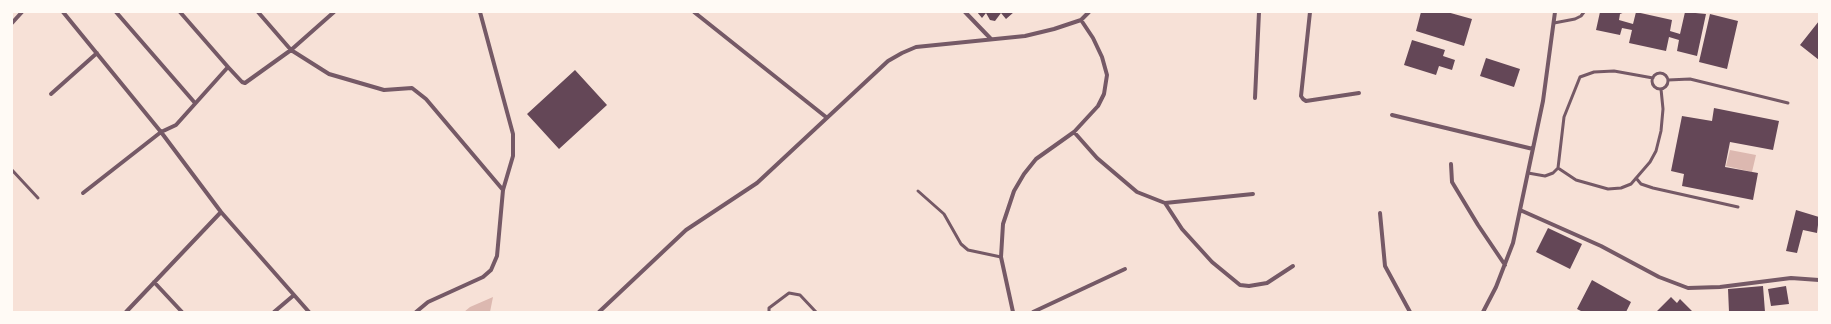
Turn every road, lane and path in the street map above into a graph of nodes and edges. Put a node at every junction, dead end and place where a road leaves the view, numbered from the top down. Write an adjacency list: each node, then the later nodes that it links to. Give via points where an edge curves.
1 (22, 12): 16 (street)
2 (62, 12): 20 (street)
3 (116, 12): 28 (street)
4 (180, 12): 21 (street)
5 (258, 12): 19 (street)
6 (334, 12): 19 (street)
7 (480, 12): 40 (street, via 513,134 513,156)
8 (694, 12): 31 (street)
9 (966, 12): 18 (street)
10 (1089, 12): 15 (street)
11 (1259, 12): 27 (street)
12 (1310, 12): 25 (street, via 1302,99 1306,101)
13 (1555, 12): 17 (street)
14 (1584, 12): 17 (lane, via 1575,19)
15 (1081, 20): 18 (street, via 1025,36); 33 (street, via 1102,57 1107,75 1104,94 1098,106)
16 (12, 23)
17 (1554, 23): 34 (street)
18 (991, 39): 31 (street, via 916,46 902,52 888,61)
19 (290, 50): 21 (street, via 245,83); 40 (street, via 328,74 384,90 412,88 426,99)
20 (97, 53): 26 (street); 32 (street)
21 (228, 67): 28 (street)
22 (1652, 78): 23 (lane, via 1662,74); 24 (lane, via 1654,86); 36 (lane, via 1614,71 1594,72 1580,77 1564,117)
23 (1668, 80): 24 (lane); 29 (lane, via 1690,79)
24 (1661, 89): 39 (lane, via 1662,131 1650,162)
25 (1359, 93)
26 (51, 94)
27 (1255, 98)
28 (195, 103): 32 (street, via 176,125)
29 (1788, 104)
30 (1392, 115): 34 (street)
31 (826, 117): 62 (street, via 757,183 686,230)
32 (161, 132): 42 (street); 48 (street)
33 (1074, 132): 45 (street, via 1097,158 1137,192); 50 (street, via 1036,159 1014,191 1003,224)
34 (1533, 149): 38 (street)
35 (1451, 164): 51 (street, via 1452,182)
36 (1558, 168): 38 (lane, via 1545,176); 39 (lane, via 1576,180 1608,189 1621,188 1631,184)
37 (12, 170): 44 (lane)
38 (1528, 173): 47 (street)
39 (1636, 178): 46 (lane, via 1641,184 1653,188)
40 (504, 190): 61 (street, via 498,256 491,270 483,277 428,302)
41 (918, 191): 50 (lane, via 944,214 961,244 968,250)
42 (83, 193)
43 (1253, 194): 45 (street)
44 (38, 198)
45 (1165, 203): 52 (street, via 1182,229 1212,262 1240,285 1267,283)
46 (1738, 207)
47 (1520, 210): 51 (street); 54 (street, via 1601,246 1659,277 1688,288 1791,278)
48 (221, 212): 55 (street); 56 (street)
49 (1380, 214): 67 (street, via 1385,266)
50 (1001, 257): 65 (street)
51 (1505, 265): 68 (street)
52 (1293, 266)
53 (1125, 269): 66 (street)
54 (1819, 280)
55 (154, 282): 57 (street); 58 (street)
56 (294, 294): 59 (street); 60 (street)
57 (126, 312)
58 (182, 312)
59 (274, 312)
60 (310, 312)
61 (416, 312)
62 (599, 312)
63 (769, 312): 64 (lane, via 769,308 789,293 800,294)
64 (816, 312)
65 (1013, 312)
66 (1033, 312)
67 (1410, 312)
68 (1483, 312)

